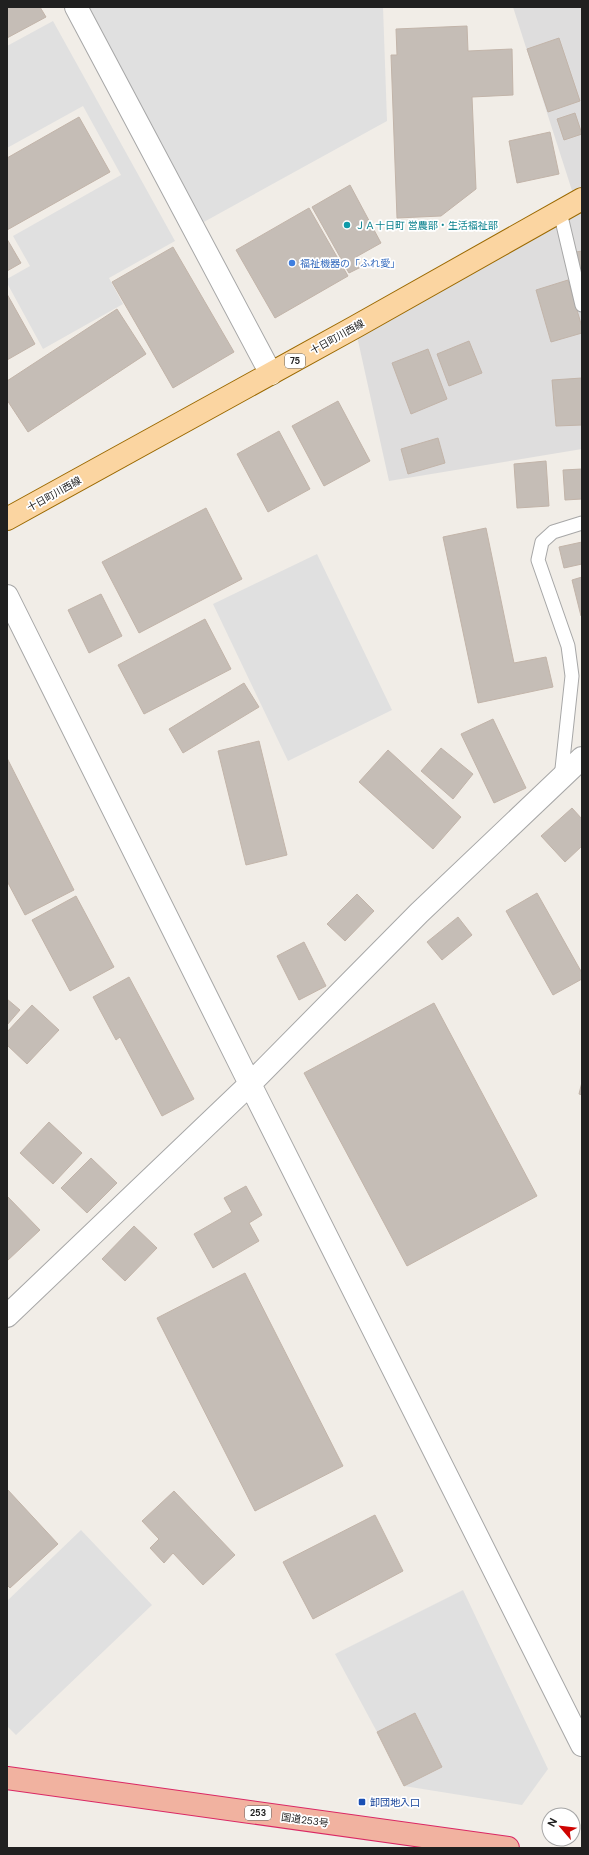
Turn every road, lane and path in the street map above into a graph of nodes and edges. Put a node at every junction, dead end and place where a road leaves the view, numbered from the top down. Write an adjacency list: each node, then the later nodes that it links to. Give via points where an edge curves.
1 (76, 7): 5 (street)
2 (582, 199): 3 (main road, 十日町川西線 / 75)
3 (560, 212): 4 (lane); 5 (main road, 十日町川西線 / 75)
4 (582, 305)
5 (271, 374): 6 (main road, 十日町川西線 / 75)
6 (7, 519)
7 (582, 523): 10 (lane, via 553,532 542,542 538,560 568,646 572,676)
8 (7, 596): 11 (street)
9 (582, 758): 10 (street)
10 (561, 778): 11 (street, via 420,913)
11 (250, 1084): 12 (street); 13 (street)
12 (7, 1316)
13 (582, 1745)
14 (7, 1778): 15 (highway, 国道253号 / 253)
15 (508, 1848)

